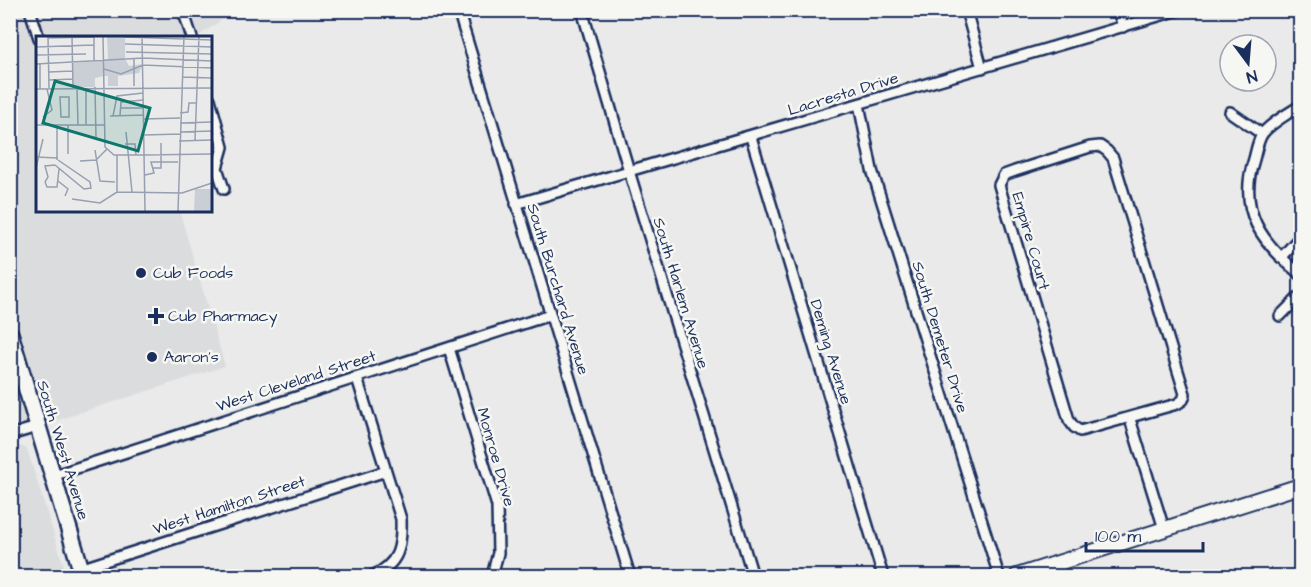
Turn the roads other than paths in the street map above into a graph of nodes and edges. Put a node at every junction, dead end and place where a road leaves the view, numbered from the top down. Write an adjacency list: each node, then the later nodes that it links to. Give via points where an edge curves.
1 (30, 10): 9 (street)
2 (180, 10): 10 (street)
3 (458, 10): 20 (street, South Burchard Avenue)
4 (966, 10): 11 (street)
5 (1118, 10): 8 (street)
6 (1179, 10): 8 (street, Lacresta Drive)
7 (584, 17): 18 (street, South Harlem Avenue)
8 (1123, 27): 11 (street, Lacresta Drive)
9 (38, 36)
10 (191, 36)
11 (982, 68): 12 (street, Lacresta Drive)
12 (859, 104): 17 (street, Lacresta Drive); 44 (street, South Demeter Drive, via 872,170)
13 (212, 106): 19 (street, via 223,147 217,168)
14 (1300, 106): 16 (street)
15 (1230, 112): 16 (street)
16 (1262, 134): 22 (street, via 1248,176 1248,197 1262,237)
17 (751, 137): 18 (street, Lacresta Drive); 43 (street, Deming Avenue)
18 (629, 171): 20 (street, Lacresta Drive); 42 (street, South Harlem Avenue)
19 (224, 189)
20 (516, 204): 25 (street, South Burchard Avenue)
21 (1300, 237): 22 (street)
22 (1281, 258): 23 (street)
23 (1300, 274)
24 (1300, 296): 26 (street)
25 (550, 315): 28 (street, West Cleveland Street); 41 (street, South Burchard Avenue)
26 (1280, 316)
27 (10, 334): 31 (main road, South West Avenue)
28 (449, 348): 29 (street, West Cleveland Street); 40 (street, Monroe Drive, via 496,506 498,553)
29 (357, 378): 33 (street); 34 (street, West Cleveland Street)
30 (1130, 419): 30 (street, Empire Court, via 1177,404 1185,394 1113,158 1100,146 1090,147 1004,175 999,185 1069,420 1080,431); 36 (street)
31 (38, 427): 32 (street); 34 (main road, South West Avenue)
32 (10, 435)
33 (386, 471): 38 (street, West Hamilton Street); 39 (street, via 401,519 401,541 396,558)
34 (52, 476): 38 (main road, South West Avenue)
35 (1300, 486): 36 (main road)
36 (1164, 530): 37 (main road)
37 (1060, 570): 45 (main road)
38 (82, 573)
39 (372, 576)
40 (492, 576)
41 (630, 576)
42 (753, 576)
43 (883, 576)
44 (999, 576)
45 (1017, 576)

